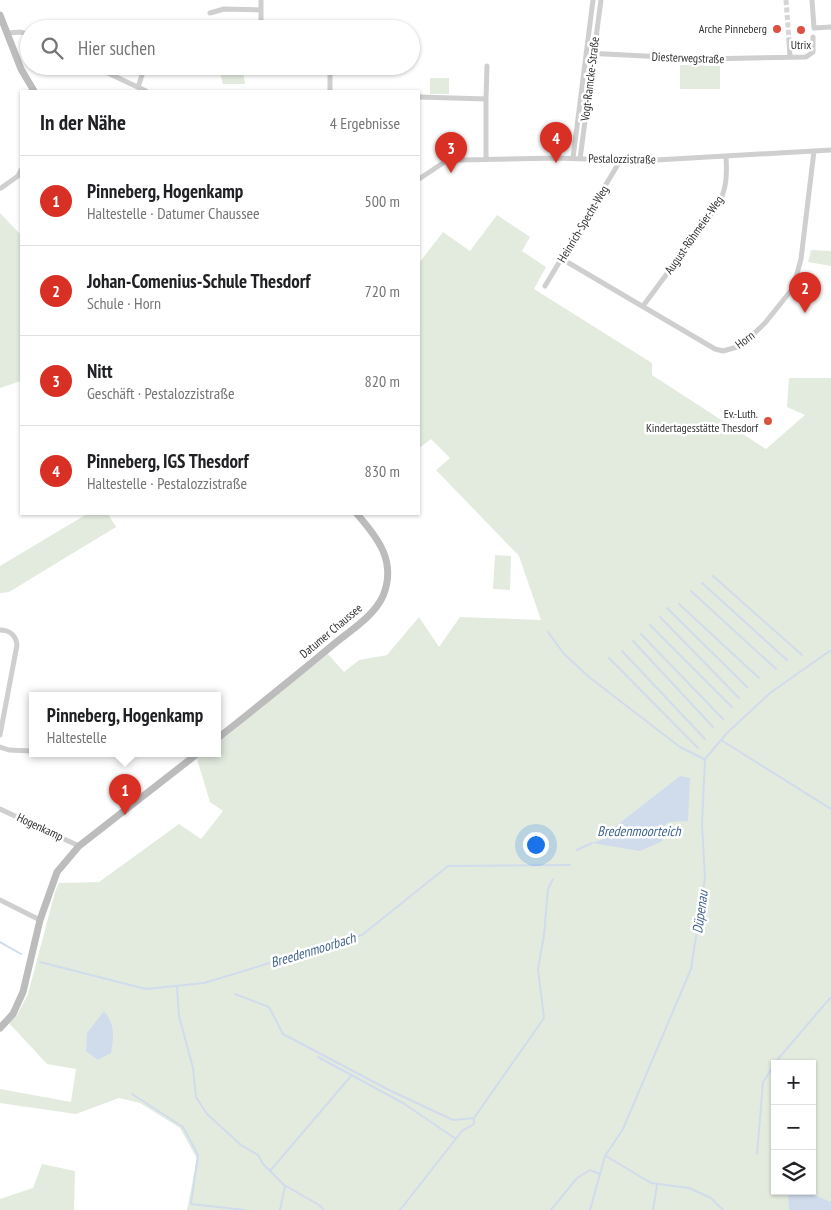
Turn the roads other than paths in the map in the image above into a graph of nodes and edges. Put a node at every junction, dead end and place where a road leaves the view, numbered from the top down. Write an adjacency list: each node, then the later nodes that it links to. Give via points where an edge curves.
1 (261, 0): 5 (street)
2 (593, 0): 14 (street, Vogt-Ramcke-Straße)
3 (600, 0): 15 (street, Vogt-Ramcke-Straße)
4 (812, 0): 9 (street, via 814,28)
5 (261, 10): 6 (street, via 224,9); 8 (street)
6 (210, 13)
7 (0, 15): 11 (street)
8 (261, 20)
9 (831, 27)
10 (20, 32): 11 (street)
11 (7, 33): 17 (street)
12 (813, 37): 16 (street, Diesterwegstraße, via 811,55)
13 (789, 40): 16 (street)
14 (586, 53): 15 (street, Diesterwegstraße); 32 (street, Vogt-Ramcke-Straße)
15 (593, 53): 16 (street, Diesterwegstraße, via 703,59); 34 (street, Vogt-Ramcke-Straße)
16 (790, 57)
17 (20, 66)
18 (487, 66): 28 (street)
19 (25, 75): 24 (street)
20 (111, 75): 23 (street)
21 (142, 75): 23 (street)
22 (330, 75): 26 (street)
23 (138, 88): 25 (street)
24 (33, 90)
25 (143, 90)
26 (330, 90)
27 (420, 98): 28 (street)
28 (486, 99): 33 (street)
29 (831, 150): 30 (street, Pestalozzistraße)
30 (814, 151): 31 (street, Pestalozzistraße); 41 (street, Horn, via 800,271 787,297 747,342 731,350 715,349)
31 (726, 156): 35 (street, Pestalozzistraße); 41 (street, August-Röhmeier-Weg, via 728,179 718,205)
32 (573, 158): 33 (street, Pestalozzistraße); 34 (street, Pestalozzistraße)
33 (486, 159): 37 (street, Pestalozzistraße, via 446,161)
34 (580, 159): 35 (street, Pestalozzistraße)
35 (620, 161): 39 (street, Heinrich-Specht-Weg)
36 (20, 172): 38 (street)
37 (420, 178)
38 (1, 188)
39 (562, 259): 40 (street, Heinrich-Specht-Weg); 41 (street, Horn)
40 (546, 286)
41 (642, 306)
42 (358, 515): 45 (street, Datumer Chaussee, via 377,537 386,560 386,583 377,606 309,666)
43 (0, 630): 44 (street, via 12,634 17,646)
44 (0, 735)
45 (221, 736)
46 (0, 747): 47 (street)
47 (29, 751)
48 (193, 757): 50 (street)
49 (0, 809): 50 (street, Hogenkamp)
50 (79, 846): 52 (street, via 53,880)
51 (0, 900): 52 (street)
52 (40, 920): 53 (street, via 24,992 13,1014)
53 (0, 1028)

